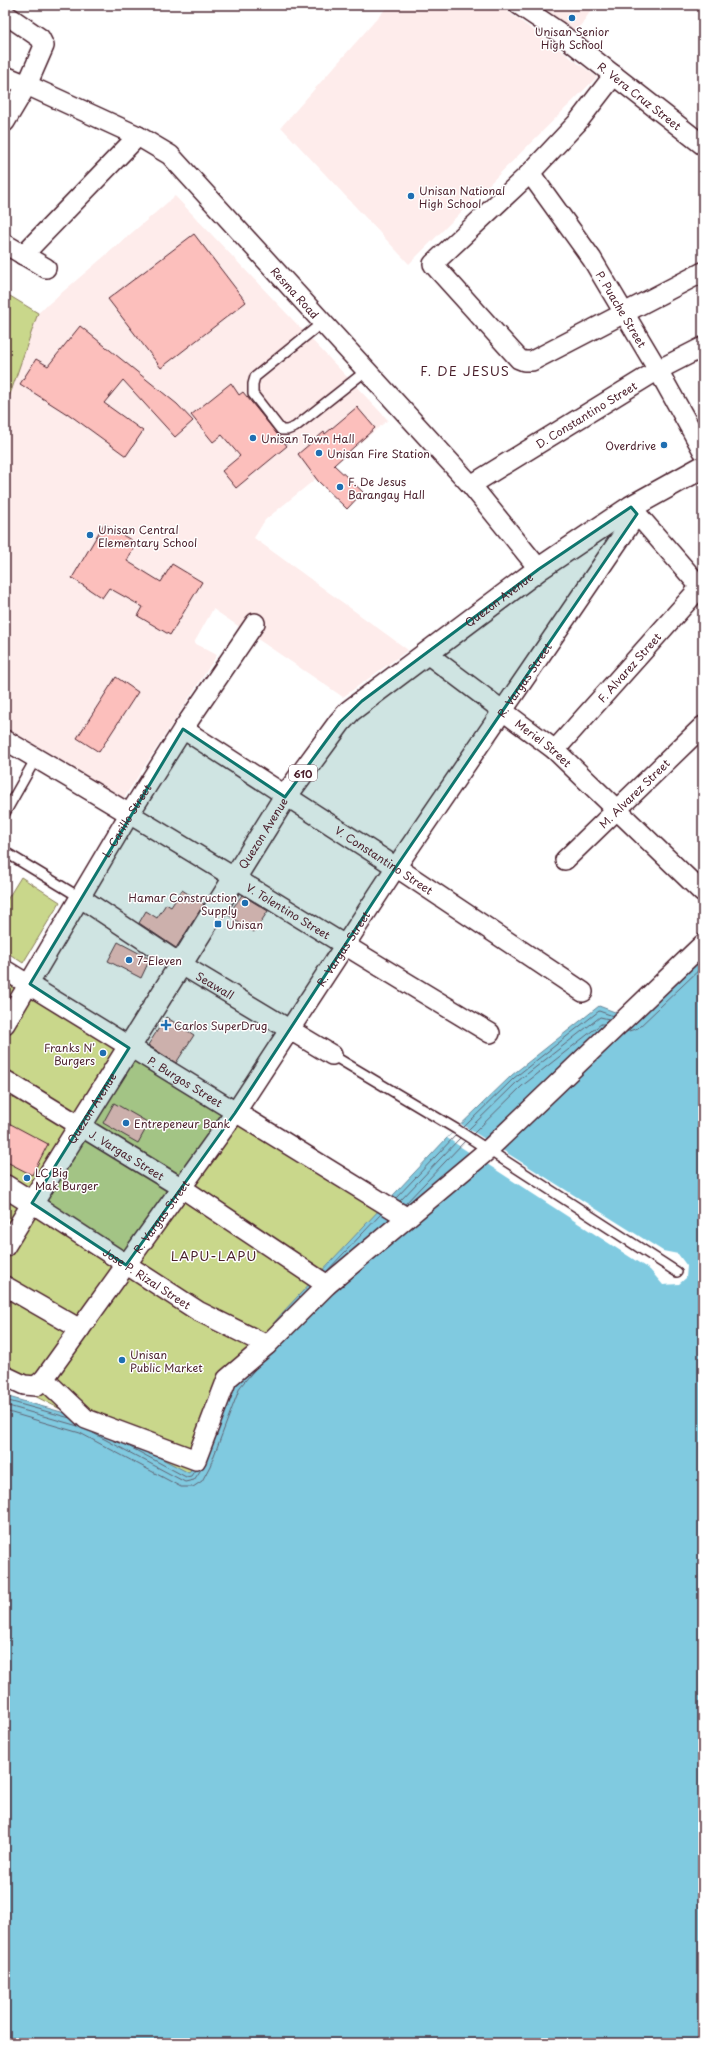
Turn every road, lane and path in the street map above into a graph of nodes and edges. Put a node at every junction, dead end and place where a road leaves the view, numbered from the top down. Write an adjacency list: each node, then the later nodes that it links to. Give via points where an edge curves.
1 (519, 5): 3 (street, R. Vera Cruz Street)
2 (5, 14): 5 (street, via 43,42 42,53)
3 (614, 75): 8 (street, R. Vera Cruz Street); 9 (street, via 577,123)
4 (5, 76): 5 (street, Resma Road)
5 (27, 84): 6 (street); 7 (street, Resma Road)
6 (5, 122)
7 (138, 136): 11 (street); 15 (street, Resma Road, via 170,155 181,166)
8 (703, 145)
9 (530, 173): 14 (street, P. Puache Street, via 580,241); 14 (street, via 433,264 519,359 524,361 532,361)
10 (5, 244): 11 (street)
11 (23, 255): 12 (street)
12 (46, 268)
13 (703, 272): 14 (street)
14 (624, 313): 18 (street, P. Puache Street)
15 (323, 322): 17 (street, Resma Road); 17 (lane, via 255,377 253,394 281,430 295,427)
16 (703, 347): 18 (street, D. Constantino Street)
17 (367, 370): 21 (street, Resma Road)
18 (658, 370): 19 (street, P. Puache Street); 21 (street, D. Constantino Street)
19 (703, 451)
20 (703, 467): 22 (main road, Quezon Avenue / 610)
21 (471, 485): 23 (street, Resma Road)
22 (634, 511): 23 (main road, Quezon Avenue / 610); 24 (street); 27 (street, R. Vargas Street)
23 (538, 569): 26 (main road, Quezon Avenue / 610)
24 (702, 587): 31 (street, F. Alvarez Street)
25 (255, 623): 29 (street, L. Carillo Street)
26 (426, 653): 27 (street, Meriel Street); 33 (main road, Quezon Avenue / 610, via 350,711)
27 (504, 710): 31 (street, Meriel Street); 39 (street, R. Vargas Street)
28 (703, 726): 34 (street, M. Alvarez Street)
29 (183, 730): 33 (street, V. Constantino Street); 36 (street, L. Carillo Street)
30 (5, 740): 32 (street, V. Tolentino Street)
31 (555, 750): 34 (street, Meriel Street)
32 (36, 758): 35 (lane); 36 (street, V. Tolentino Street)
33 (286, 797): 39 (street, V. Constantino Street); 40 (main road, Quezon Avenue / 610)
34 (618, 809): 38 (street, M. Alvarez Street); 41 (street, Meriel Street)
35 (5, 813)
36 (130, 814): 40 (street, V. Tolentino Street); 42 (street, L. Carillo Street)
37 (5, 852): 42 (lane)
38 (565, 860)
39 (396, 867): 44 (street, R. Vargas Street); 48 (street, V. Constantino Street)
40 (236, 878): 44 (street, V. Tolentino Street); 45 (main road, Quezon Avenue / 610)
41 (703, 893)
42 (81, 898): 45 (street, Seawall); 47 (street, L. Carillo Street)
43 (703, 944): 57 (street)
44 (344, 945): 50 (street, R. Vargas Street); 51 (street, V. Tolentino Street)
45 (182, 965): 50 (street, Seawall); 52 (main road, Quezon Avenue / 610)
46 (5, 970): 47 (street, P. Burgos Street)
47 (30, 984): 49 (street, L. Carillo Street); 52 (street, P. Burgos Street)
48 (583, 992)
49 (5, 1024)
50 (290, 1030): 53 (street, Seawall); 55 (street, R. Vargas Street)
51 (490, 1033)
52 (129, 1048): 55 (street, P. Burgos Street); 56 (main road, Quezon Avenue / 610)
53 (332, 1055): 57 (lane)
54 (5, 1080): 56 (street, J. Vargas Street)
55 (235, 1113): 59 (street, R. Vargas Street); 61 (street, P. Burgos Street)
56 (79, 1127): 59 (street, J. Vargas Street); 60 (main road, Quezon Avenue / 610)
57 (488, 1150): 61 (street); 64 (lane)
58 (5, 1186): 60 (main road)
59 (182, 1188): 63 (street, R. Vargas Street); 65 (street, J. Vargas Street)
60 (32, 1203): 62 (street); 63 (street, Jose P. Rizal Street)
61 (406, 1217): 65 (street)
62 (5, 1247)
63 (126, 1265): 67 (street, R. Vargas Street); 68 (street, Jose P. Rizal Street, via 198,1311)
64 (677, 1272)
65 (327, 1285): 68 (street)
66 (5, 1286): 67 (street)
67 (80, 1329): 70 (street, R. Vargas Street)
68 (267, 1345): 70 (street, via 227,1379 196,1460 86,1419)
69 (5, 1376): 70 (street, via 24,1385)
70 (40, 1382)

